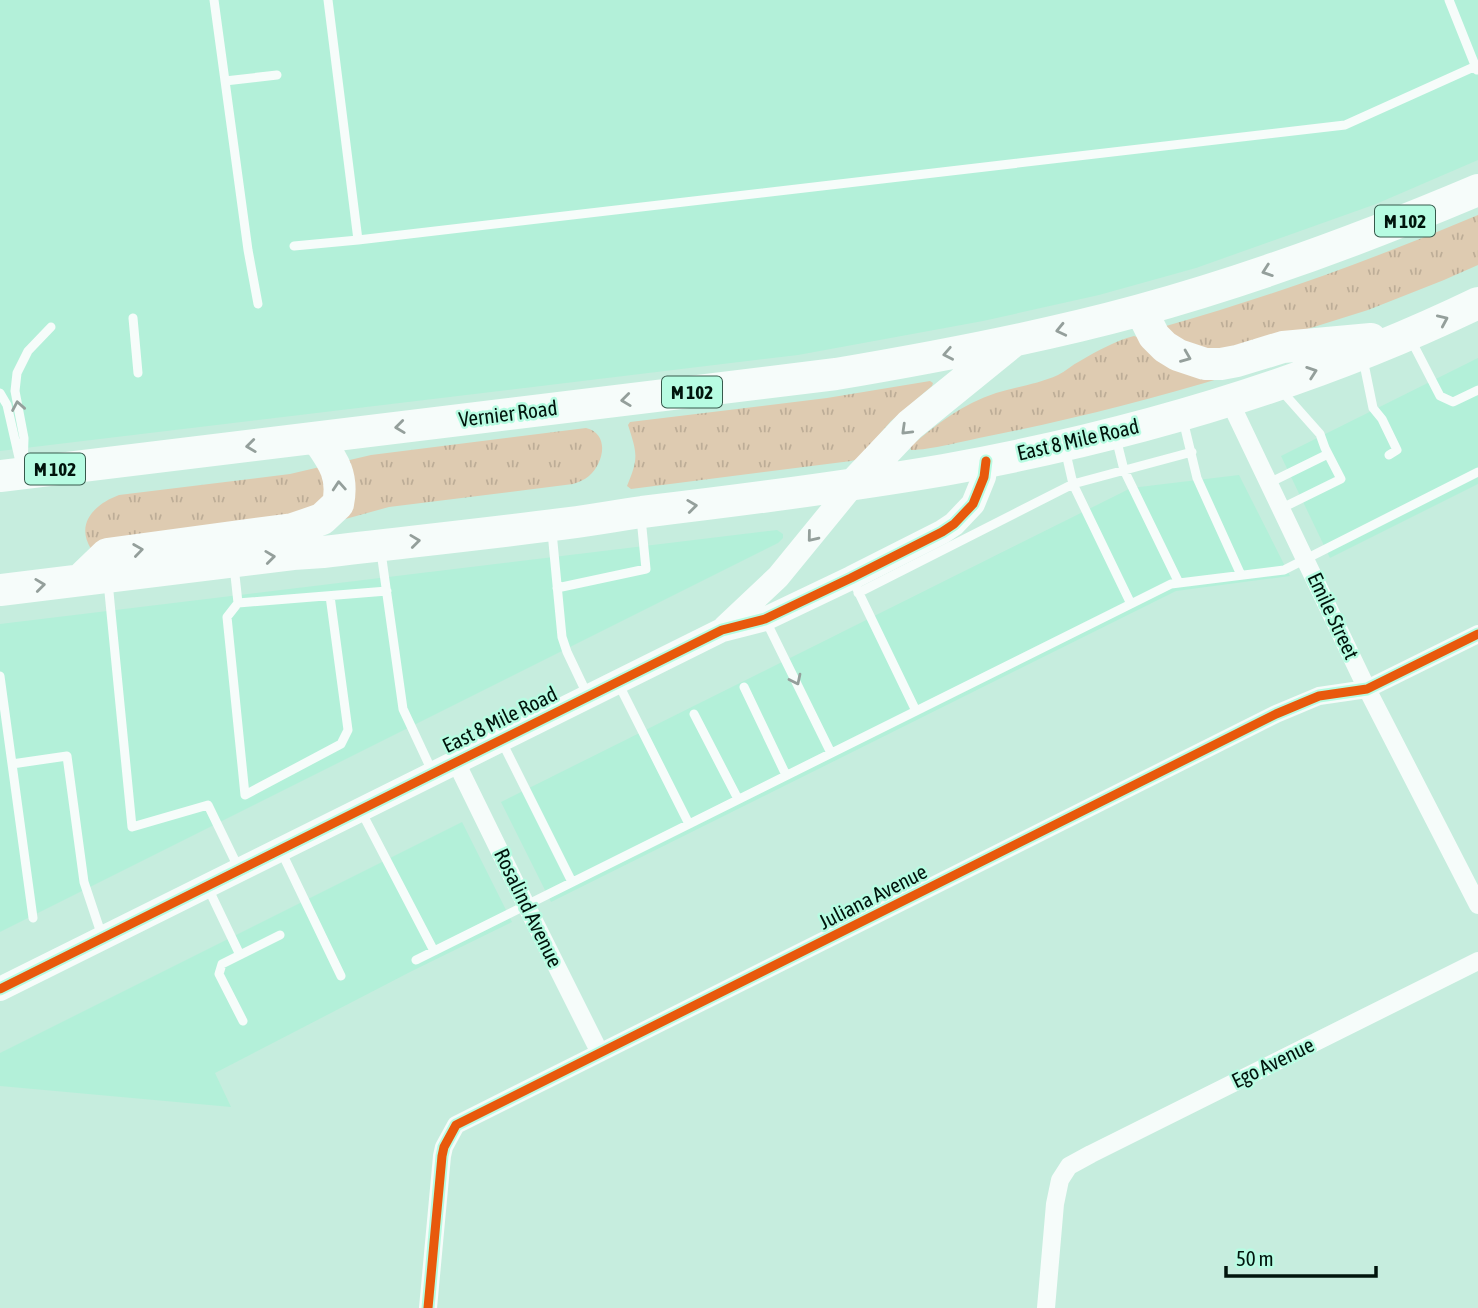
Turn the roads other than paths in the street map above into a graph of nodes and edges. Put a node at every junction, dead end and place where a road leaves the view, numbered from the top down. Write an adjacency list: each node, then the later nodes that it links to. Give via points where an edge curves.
1 (214, 0): 6 (lane)
2 (328, 0): 8 (lane)
3 (1449, 0): 4 (lane)
4 (1477, 67): 8 (lane, via 1345,125)
5 (277, 75): 6 (lane)
6 (225, 82): 11 (lane)
7 (1478, 190): 12 (highway, M 102, one-way to 12, via 1292,262)
8 (358, 240): 9 (lane)
9 (294, 246)
10 (1478, 303): 15 (highway, East 8 Mile Road, one-way to 10)
11 (258, 304)
12 (1141, 310): 15 (highway, one-way to 15, via 1165,347 1205,364 1237,361 1283,347); 16 (highway, M 102, one-way to 16)
13 (133, 318): 18 (lane)
14 (51, 327): 33 (lane, one-way to 14, via 24,439 15,391 17,373 28,351)
15 (1408, 335): 17 (highway, East 8 Mile Road); 20 (lane, via 1440,396 1453,402)
16 (1015, 340): 25 (highway, Vernier Road / M 102, one-way to 25, via 836,374); 35 (highway, one-way to 35, via 910,425)
17 (1362, 354): 19 (highway, East 8 Mile Road, one-way to 17); 29 (lane, via 1373,408 1386,438 1397,450)
18 (138, 373)
19 (1276, 385): 22 (highway, East 8 Mile Road); 27 (lane)
20 (1478, 390)
21 (0, 393): 33 (lane, via 7,405)
22 (1229, 400): 23 (highway, East 8 Mile Road); 34 (street, Emile Street)
23 (1181, 414): 24 (highway, East 8 Mile Road); 28 (lane)
24 (1114, 432): 26 (highway, East 8 Mile Road); 31 (lane)
25 (317, 438): 33 (highway, Vernier Road / M 102, one-way to 33); 44 (highway, one-way to 25, via 107,554 293,529 322,519 338,504 340,482 335,464)
26 (1063, 444): 30 (highway, East 8 Mile Road); 36 (lane)
27 (1329, 449): 34 (lane); 37 (lane, via 1345,478)
28 (1192, 452): 31 (lane); 43 (lane, via 1197,478)
29 (1389, 455)
30 (986, 461): 35 (highway); 46 (street, East 8 Mile Road, via 973,503 954,524)
31 (1124, 470): 36 (lane); 45 (lane)
32 (1478, 472): 41 (lane)
33 (11, 475)
34 (1269, 483): 37 (street, Emile Street)
35 (854, 484): 38 (highway, one-way to 35); 54 (street, East 8 Mile Road, one-way to 54, via 778,577)
36 (1073, 484): 46 (lane); 52 (lane)
37 (1282, 508): 41 (street, Emile Street)
38 (640, 512): 39 (highway); 47 (lane, via 646,569)
39 (551, 524): 40 (highway, one-way to 39); 47 (lane)
40 (380, 545): 42 (highway, one-way to 40); 49 (lane)
41 (1306, 559): 43 (lane, via 1284,570); 59 (street, Emile Street)
42 (233, 561): 44 (highway); 51 (lane)
43 (1241, 575): 45 (lane)
44 (94, 578): 48 (highway, one-way to 44); 73 (lane, via 132,827 208,805)
45 (1179, 583): 52 (lane)
46 (855, 585): 53 (street, East 8 Mile Road); 61 (lane)
47 (558, 587): 60 (lane, via 562,637)
48 (0, 590)
49 (387, 591): 50 (lane); 67 (lane, via 403,709)
50 (330, 596): 51 (lane); 51 (lane, via 348,730 341,744 245,795 227,617)
51 (238, 603)
52 (1131, 604): 61 (lane)
53 (765, 619): 54 (street, East 8 Mile Road); 64 (lane, one-way to 64)
54 (722, 630): 57 (street, East 8 Mile Road)
55 (1478, 634): 59 (street, Juliana Avenue)
56 (0, 676): 66 (lane)
57 (617, 682): 60 (street, East 8 Mile Road); 71 (lane)
58 (744, 687): 68 (lane)
59 (1367, 690): 77 (street, Emile Street); 88 (street, Juliana Avenue, via 1319,696 1276,714)
60 (588, 696): 63 (street, East 8 Mile Road)
61 (916, 711): 64 (lane)
62 (694, 714): 69 (lane)
63 (501, 740): 65 (street, East 8 Mile Road); 74 (lane)
64 (831, 753): 68 (lane)
65 (456, 762): 67 (street, East 8 Mile Road); 76 (street, Rosalind Avenue)
66 (12, 764): 78 (lane); 80 (lane, via 67,756 84,882)
67 (433, 773): 70 (street, East 8 Mile Road)
68 (786, 775): 69 (lane)
69 (738, 799): 71 (lane)
70 (361, 809): 72 (street, East 8 Mile Road); 81 (lane)
71 (689, 824): 74 (lane)
72 (280, 850): 73 (street, East 8 Mile Road); 85 (lane)
73 (240, 870): 75 (street, East 8 Mile Road)
74 (572, 882): 76 (lane)
75 (207, 886): 80 (street, East 8 Mile Road); 82 (lane)
76 (526, 905): 81 (lane); 88 (street, Rosalind Avenue)
77 (1478, 905)
78 (33, 918)
79 (280, 935): 82 (lane)
80 (103, 937): 86 (street, East 8 Mile Road)
81 (434, 951): 83 (lane)
82 (240, 955): 87 (lane, via 222,964 219,974)
83 (416, 960)
84 (1478, 961): 90 (street, Ego Avenue, via 1069,1166 1060,1180 1055,1204)
85 (341, 976)
86 (0, 989)
87 (243, 1021)
88 (600, 1053): 89 (street, Juliana Avenue, via 456,1125 442,1156)
89 (428, 1308)
90 (1046, 1308)

